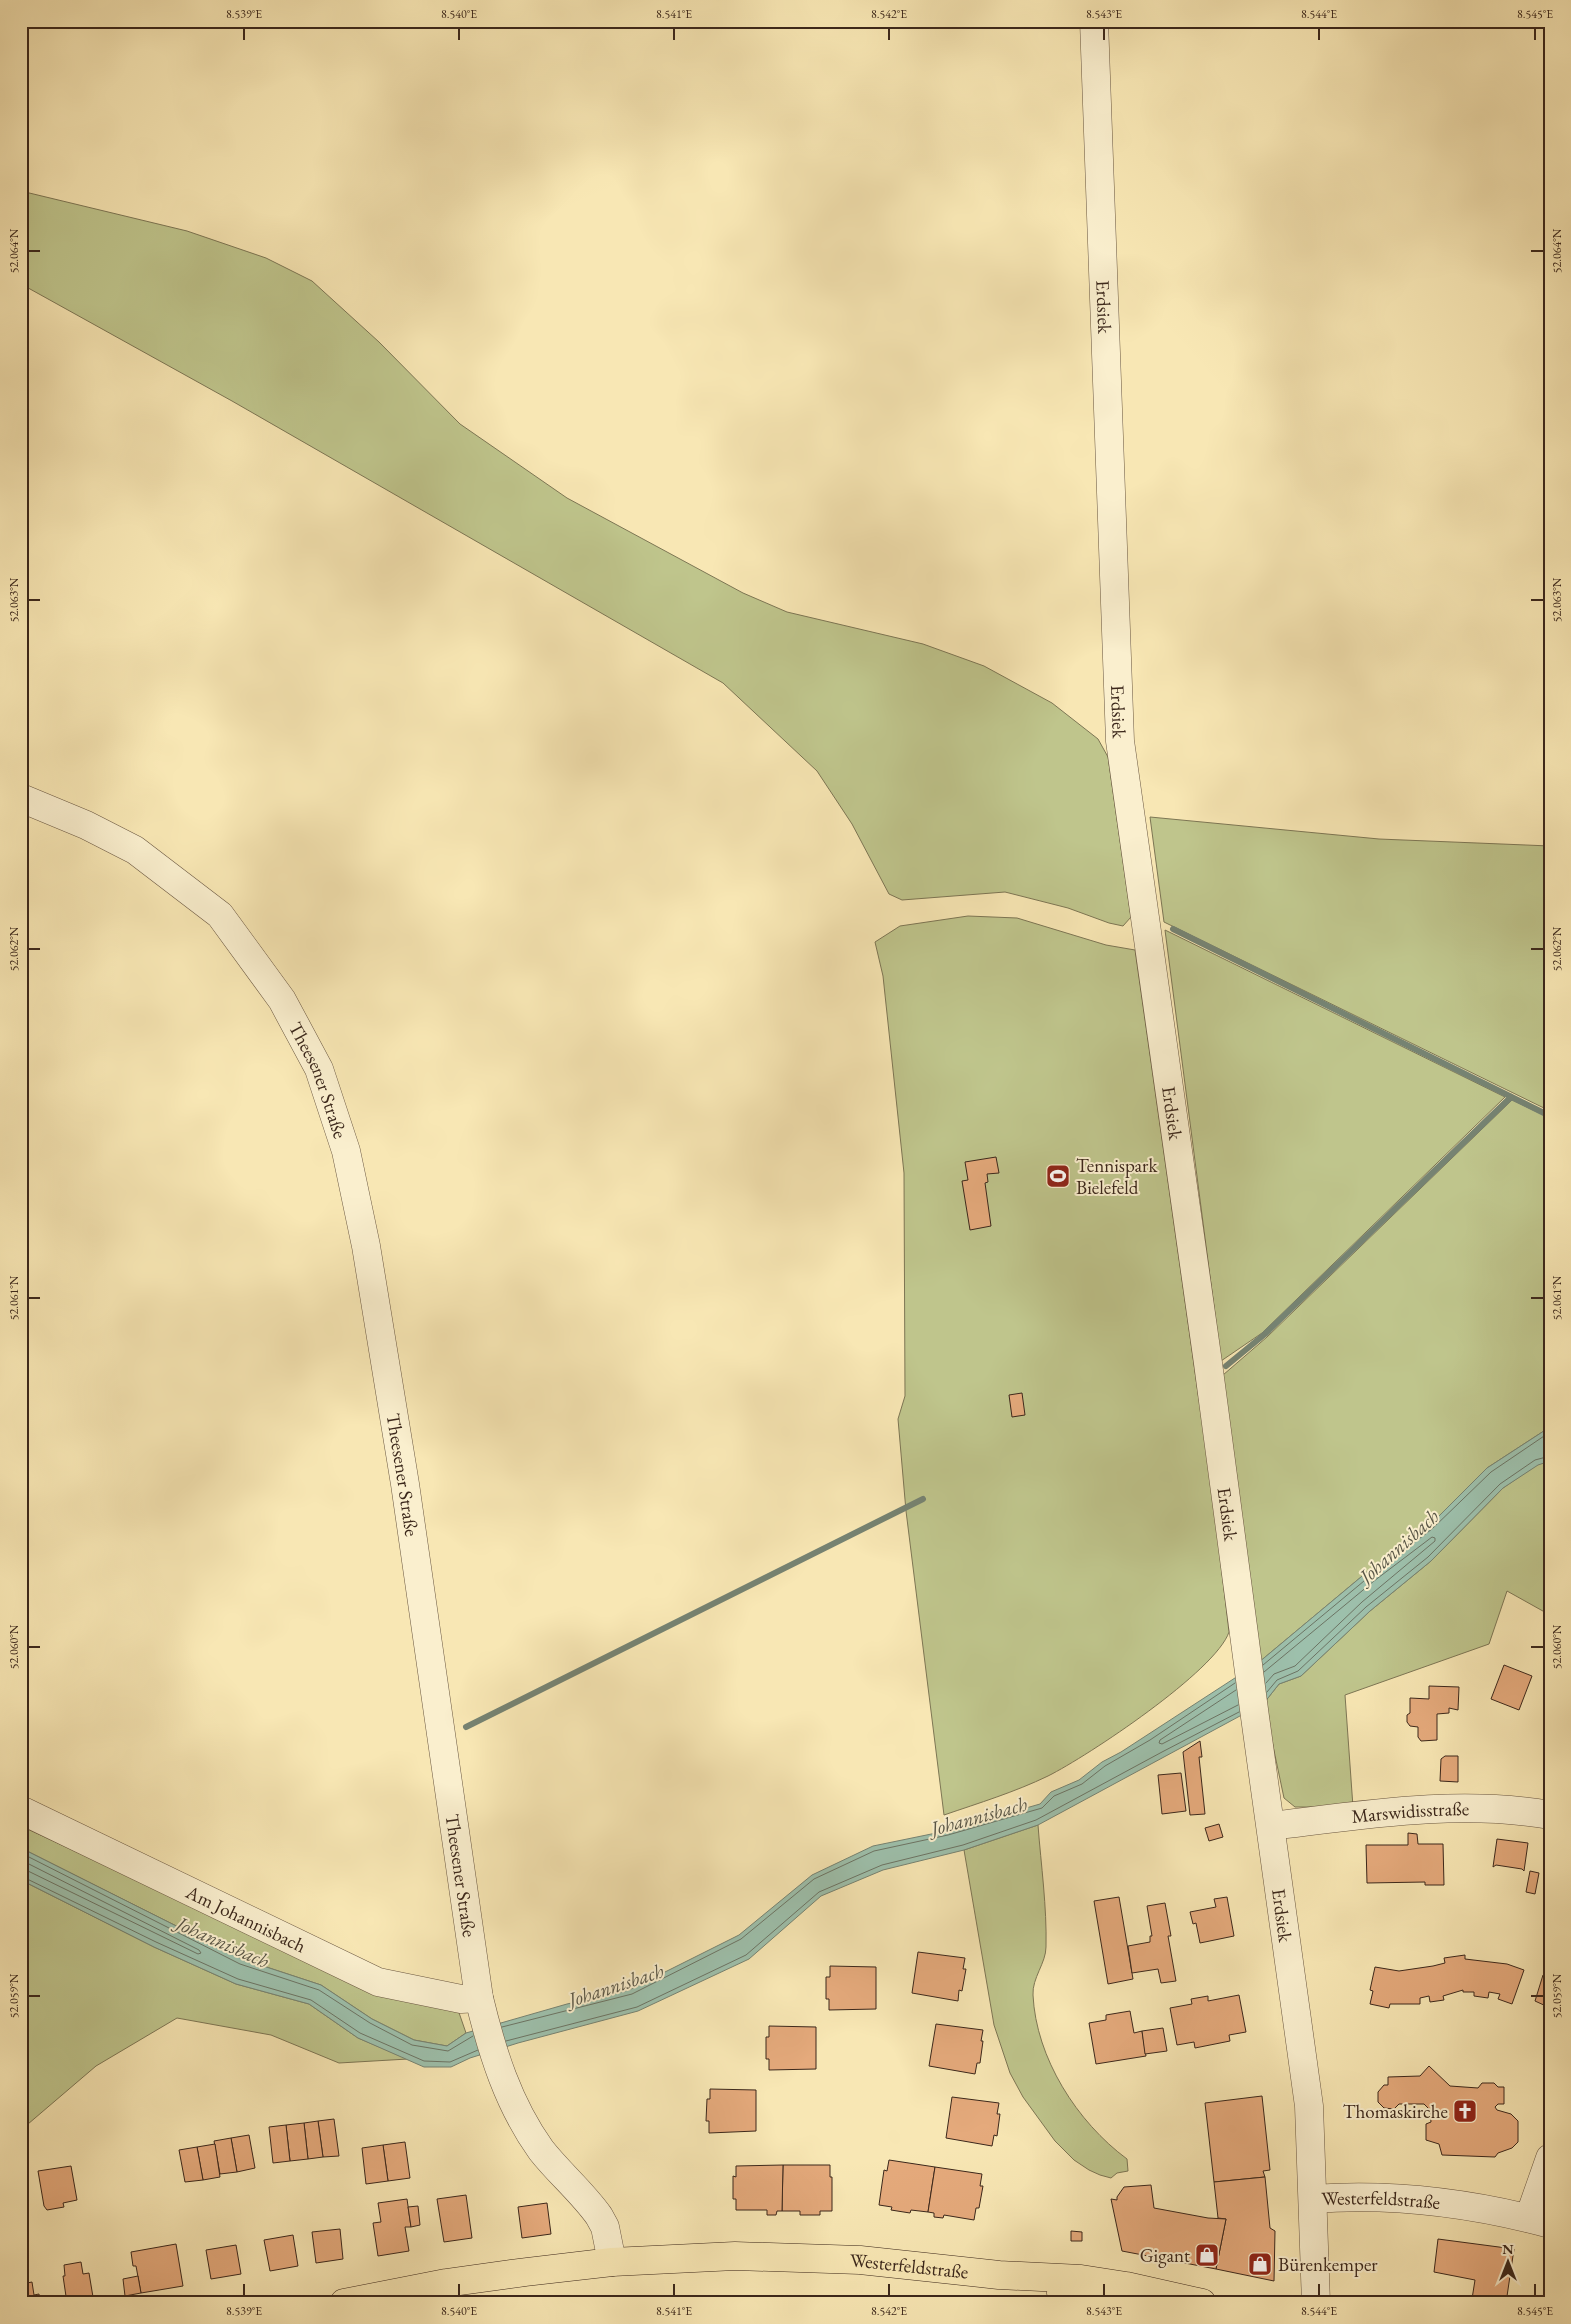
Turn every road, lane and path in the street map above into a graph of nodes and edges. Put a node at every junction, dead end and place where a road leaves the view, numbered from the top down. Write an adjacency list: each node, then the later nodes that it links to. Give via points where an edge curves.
1 (1094, 21): 5 (street, Erdsiek, via 1120,741)
2 (21, 798): 6 (street, Theesener Straße, via 135,850 220,916 282,1000 319,1069 346,1151 366,1246 407,1494)
3 (21, 1810): 6 (street, Am Johannisbach, via 378,1982 461,1999)
4 (1550, 1815): 5 (street, Marswidisstraße, via 1454,1808)
5 (1271, 1826): 8 (street, Erdsiek, via 1309,2106)
6 (479, 1998): 10 (street, Theesener Straße, via 509,2097 541,2149 599,2216 605,2227)
7 (1550, 2158): 9 (street)
8 (1314, 2199): 9 (street, Westerfeldstraße, via 1420,2200); 15 (street, Westerfeldstraße)
9 (1540, 2221)
10 (612, 2262): 11 (main road, Westerfeldstraße, via 735,2256 818,2258); 12 (main road, Westerfeldstraße, via 487,2277)
11 (999, 2275): 13 (main road, Westerfeldstraße); 14 (main road, Westerfeldstraße, via 1081,2279)
12 (344, 2303)
13 (1104, 2303)
14 (1202, 2303)
15 (1316, 2303)

